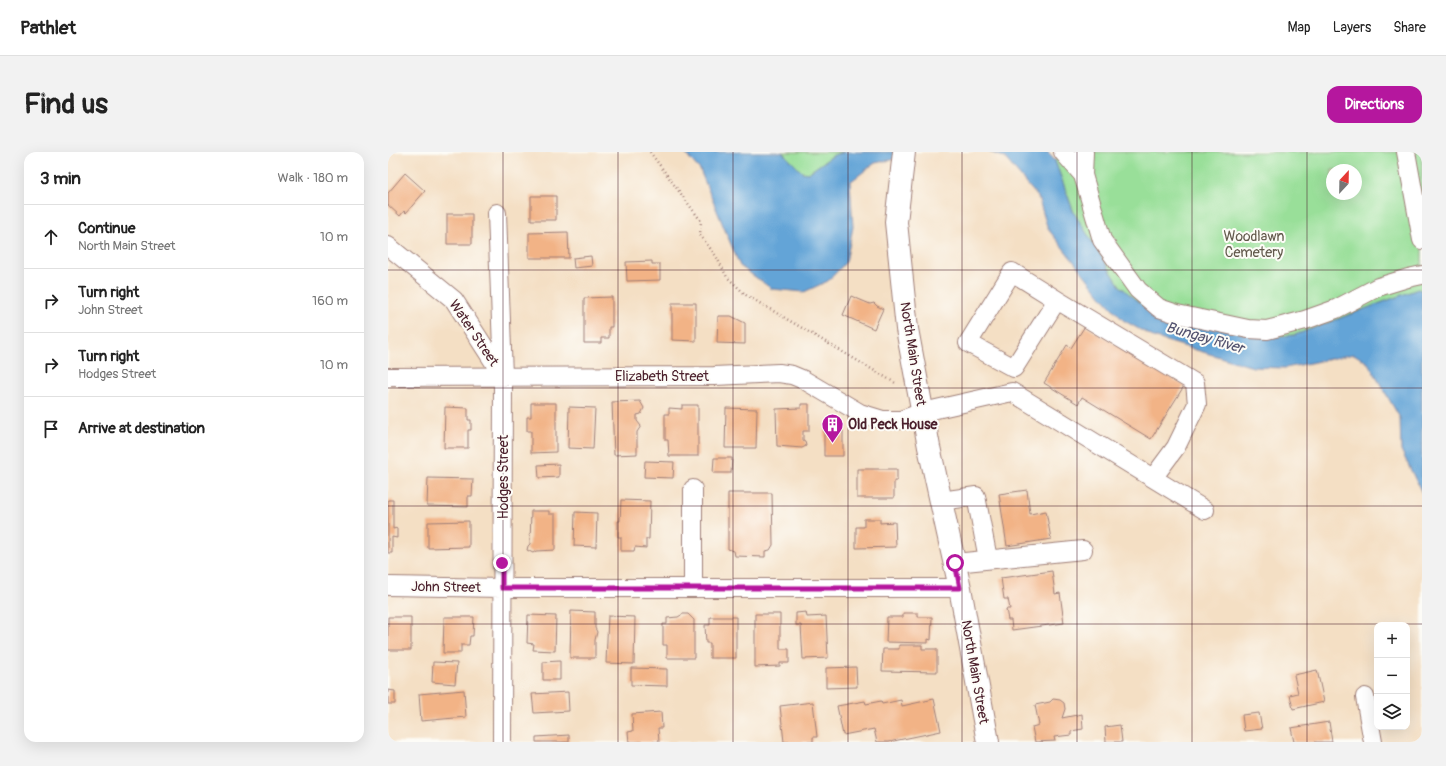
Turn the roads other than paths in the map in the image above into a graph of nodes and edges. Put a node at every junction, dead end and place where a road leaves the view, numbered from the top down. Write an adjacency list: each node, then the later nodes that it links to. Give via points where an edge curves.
1 (904, 152): 15 (main road, North Main Street, via 896,222 907,328)
2 (1063, 152): 5 (street)
3 (1084, 152): 5 (street)
4 (1406, 152): 7 (street)
5 (1083, 175): 9 (street, via 1102,240 1138,290 1159,308 1176,314 1248,329 1266,330 1305,320 1336,309 1378,288)
6 (497, 213): 12 (street, Hodges Street)
7 (1422, 240)
8 (388, 246): 12 (street, Water Street, via 454,300)
9 (1422, 275)
10 (1057, 300): 11 (street); 11 (street, via 1012,272 968,342); 16 (street, via 1195,383 1197,404 1176,447)
11 (1014, 368): 14 (street)
12 (503, 376): 13 (street, Elizabeth Street); 15 (street, Elizabeth Street, via 714,376 779,373 804,380 871,417 900,420); 25 (street, Hodges Street)
13 (388, 377)
14 (1012, 392): 15 (street, Elizabeth Street); 16 (street)
15 (923, 412): 18 (main road, North Main Street)
16 (1152, 478): 19 (street)
17 (693, 489): 24 (street)
18 (941, 501): 21 (street, via 976,496); 22 (main road, North Main Street)
19 (1205, 510)
20 (1083, 550): 21 (street)
21 (988, 559): 22 (street)
22 (955, 563): 26 (main road, North Main Street)
23 (388, 586): 25 (street, John Street)
24 (693, 587): 25 (street, John Street); 26 (street, John Street)
25 (502, 588): 28 (street, Hodges Street)
26 (960, 588): 29 (main road, North Main Street)
27 (1365, 697): 30 (street)
28 (502, 742)
29 (988, 742)
30 (1373, 742)

